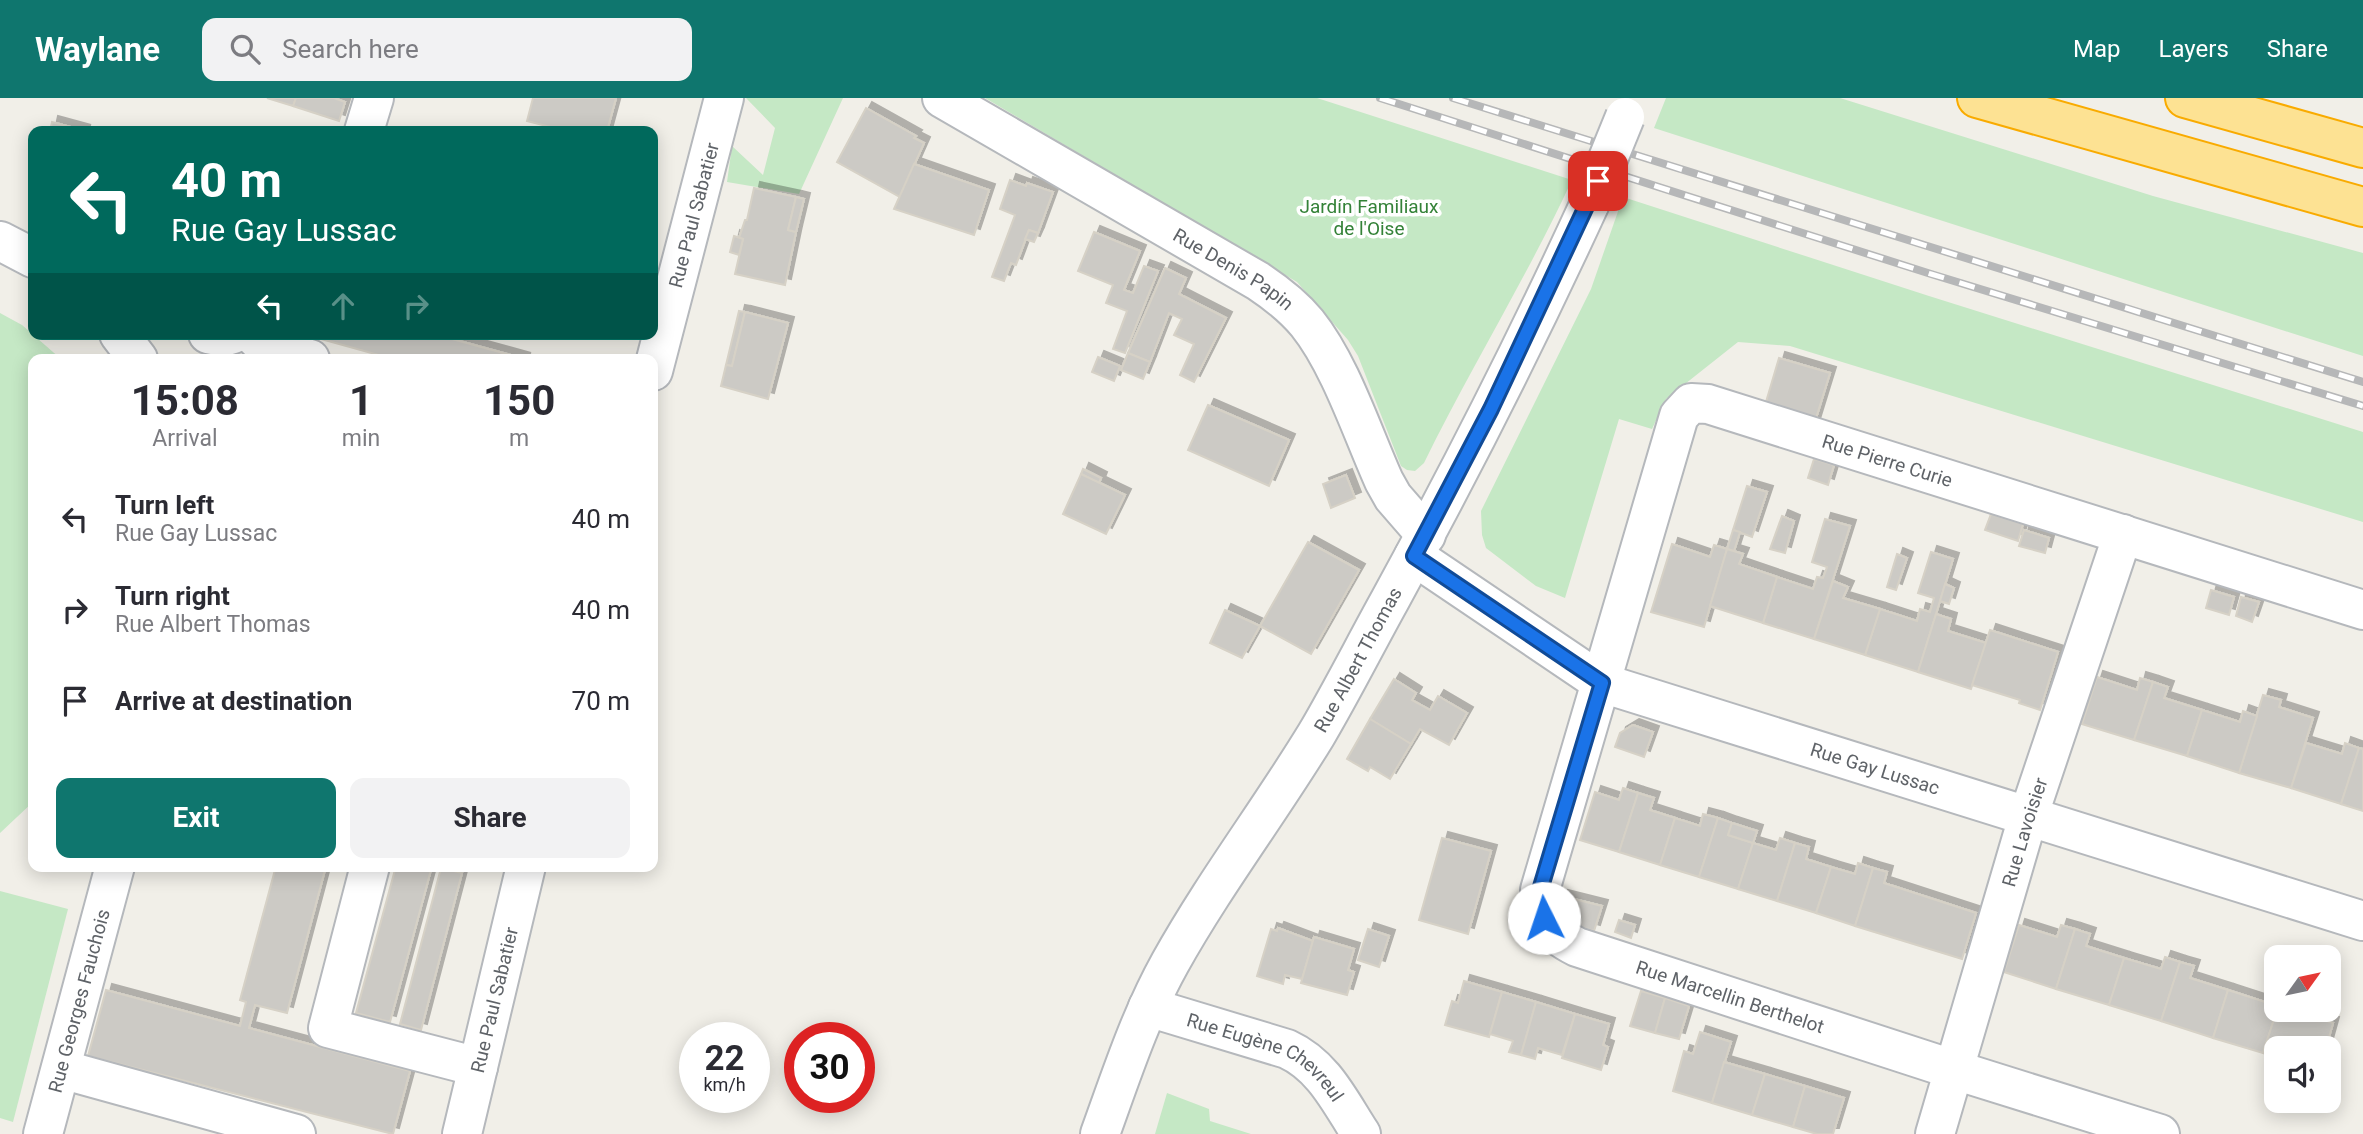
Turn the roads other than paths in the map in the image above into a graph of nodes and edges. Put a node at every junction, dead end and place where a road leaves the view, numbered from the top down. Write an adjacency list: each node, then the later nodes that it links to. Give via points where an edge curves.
1 (374, 98): 7 (street)
2 (724, 98): 14 (street, Rue Paul Sabatier)
3 (942, 98): 16 (street, Rue Denis Papin, via 1290,304 1330,356 1384,481)
4 (1977, 98): 9 (highway)
5 (2185, 98): 8 (highway)
6 (1629, 107): 16 (street, Rue Albert Thomas, bridge, via 1590,203)
7 (366, 126)
8 (2363, 148)
9 (2363, 207)
10 (0, 241): 11 (street)
11 (28, 255)
12 (258, 340): 13 (street)
13 (292, 354)
14 (657, 354)
15 (2123, 534): 17 (street, Rue Pierre Curie); 18 (street, Rue Pierre Curie, via 1708,404 1691,403 1679,416); 19 (street, Rue Lavoisier)
16 (1420, 546): 18 (street, Rue Gay Lussac); 24 (street, Rue Albert Thomas, via 1316,735 1217,884)
17 (2363, 610)
18 (1602, 683): 19 (street, Rue Gay Lussac); 27 (street, Rue Marcellin Berthelot, via 1540,890 1544,918 1551,930 1577,947)
19 (2028, 817): 23 (street, Rue Gay Lussac); 27 (street, Rue Lavoisier)
20 (114, 872): 26 (street, Rue Georges Fauchois)
21 (368, 872): 25 (street, via 328,1028)
22 (518, 872): 25 (street, Rue Paul Sabatier)
23 (2363, 921)
24 (1148, 1007): 31 (street, Rue Albert Thomas); 32 (street, Rue Eugène Chevreul, via 1303,1056 1325,1079)
25 (478, 1067): 30 (street, Rue Paul Sabatier)
26 (61, 1069): 28 (street, Rue Georges Fauchois); 29 (street)
27 (1955, 1070): 33 (street, Rue Lavoisier); 34 (street, Rue Marcellin Berthelot)
28 (43, 1134)
29 (296, 1134)
30 (462, 1134)
31 (1100, 1134)
32 (1361, 1134)
33 (1935, 1134)
34 (2160, 1134)

